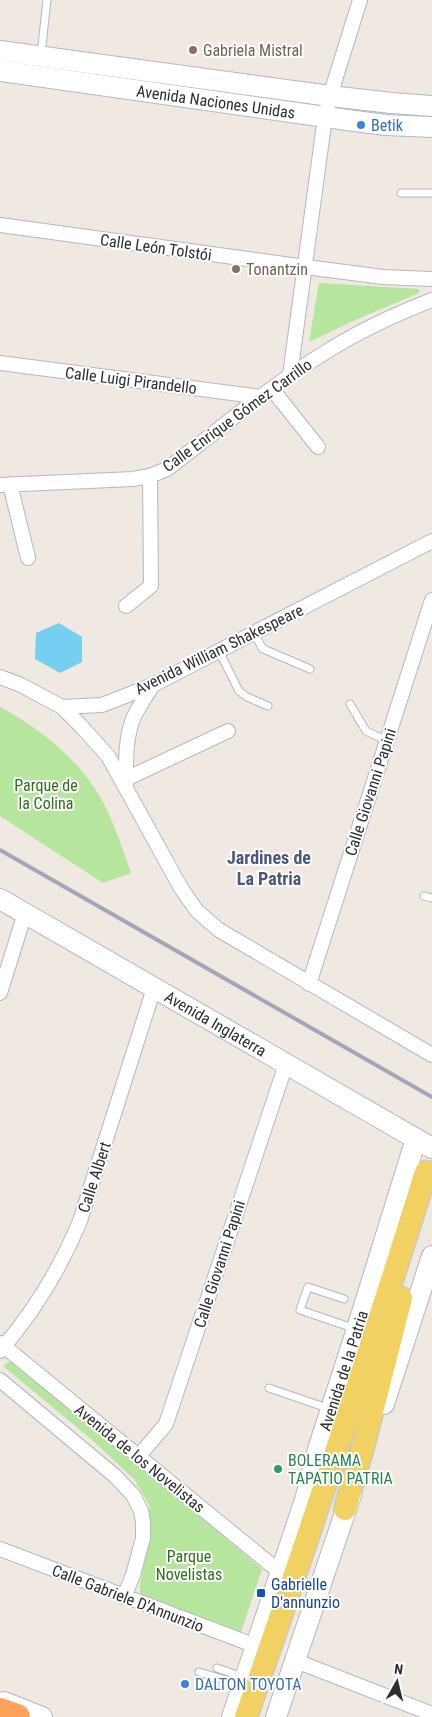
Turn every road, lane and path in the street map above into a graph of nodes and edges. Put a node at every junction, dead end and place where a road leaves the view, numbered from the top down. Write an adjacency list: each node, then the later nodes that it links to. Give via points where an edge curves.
1 (47, 0): 4 (lane)
2 (360, 0): 6 (street)
3 (0, 51): 4 (street, Avenida Naciones Unidas)
4 (41, 57): 6 (street, Avenida Naciones Unidas)
5 (0, 71): 8 (street, Avenida Naciones Unidas)
6 (330, 96): 7 (street, Avenida Naciones Unidas); 8 (street)
7 (432, 106)
8 (325, 117): 9 (street, Avenida Naciones Unidas); 13 (street)
9 (432, 127)
10 (401, 193): 11 (lane)
11 (432, 193)
12 (0, 225): 13 (street, Calle León Tolstói)
13 (306, 267): 14 (street, Calle León Tolstói); 17 (street)
14 (432, 279)
15 (432, 300): 17 (street, Calle Enrique Gómez Carrillo, via 382,322)
16 (0, 363): 18 (street, Calle Luigi Pirandello)
17 (290, 375): 18 (street, Calle Enrique Gómez Carrillo)
18 (267, 393): 19 (street); 20 (street, Calle Enrique Gómez Carrillo, via 167,469)
19 (318, 447)
20 (150, 476): 21 (street, Calle Enrique Gómez Carrillo); 25 (street, via 151,586)
21 (5, 484): 23 (street)
22 (432, 541): 26 (street, Avenida William Shakespeare)
23 (28, 558)
24 (432, 600): 37 (street, Calle Giovanni Papini)
25 (126, 606)
26 (254, 633): 27 (street, Avenida William Shakespeare); 28 (lane, via 262,648)
27 (219, 651): 30 (street, Avenida William Shakespeare); 33 (lane, via 239,691)
28 (310, 669)
29 (0, 677): 34 (street)
30 (153, 685): 31 (street, Avenida William Shakespeare); 35 (street)
31 (124, 696): 34 (street, Avenida William Shakespeare, via 102,705); 35 (street, via 136,696)
32 (350, 704): 37 (lane, via 366,731)
33 (268, 706)
34 (62, 707): 38 (street, via 108,756)
35 (139, 709): 38 (street, via 126,749)
36 (228, 731): 38 (street)
37 (386, 741): 43 (street, Calle Giovanni Papini)
38 (126, 785): 43 (street, via 181,888 197,911 219,930)
39 (424, 896): 40 (lane)
40 (432, 898)
41 (0, 899): 42 (street, Avenida Inglaterra)
42 (25, 914): 44 (street, Avenida Inglaterra); 45 (street)
43 (308, 984): 46 (street)
44 (154, 988): 47 (street, Avenida Inglaterra); 54 (street, Calle Albert, via 68,1250 46,1290)
45 (0, 993)
46 (432, 1054)
47 (286, 1064): 48 (street, Avenida Inglaterra); 58 (street, Calle Giovanni Papini, via 166,1424)
48 (424, 1144): 53 (street, Avenida de la Patria)
49 (426, 1172): 51 (main road, Avenida de la Patria)
50 (432, 1195): 51 (main road, Avenida de la Patria)
51 (415, 1256): 59 (main road, via 375,1304 328,1444); 60 (main road); 76 (main road, Avenida de la Patria); 77 (main road, Avenida de la Patria)
52 (344, 1299): 53 (lane, via 308,1287 300,1310)
53 (357, 1329): 57 (street, Avenida de la Patria)
54 (1, 1347): 58 (street, Avenida de los Novelistas)
55 (0, 1380): 63 (street, Avenida de los Novelistas, via 116,1476 133,1495 141,1511 143,1538)
56 (269, 1388): 57 (lane)
57 (331, 1409): 59 (street, Avenida de la Patria)
58 (138, 1456): 62 (street, Avenida de los Novelistas)
59 (305, 1500): 62 (street, Avenida de la Patria)
60 (346, 1510): 65 (street)
61 (0, 1549): 63 (street, Calle Gabriele D'Annunzio)
62 (281, 1573): 64 (street, Avenida de la Patria)
63 (124, 1597): 64 (street, Calle Gabriele D'Annunzio)
64 (256, 1646): 68 (street, Avenida de la Patria)
65 (296, 1661): 71 (street); 78 (street)
66 (217, 1668): 68 (lane)
67 (199, 1672): 68 (lane)
68 (244, 1684): 74 (street); 75 (street, Avenida de la Patria)
69 (0, 1701): 73 (street)
70 (0, 1711): 72 (highway)
71 (432, 1714)
72 (17, 1717)
73 (42, 1717)
74 (224, 1717)
75 (232, 1717)
76 (246, 1717)
77 (260, 1717)
78 (276, 1717)

